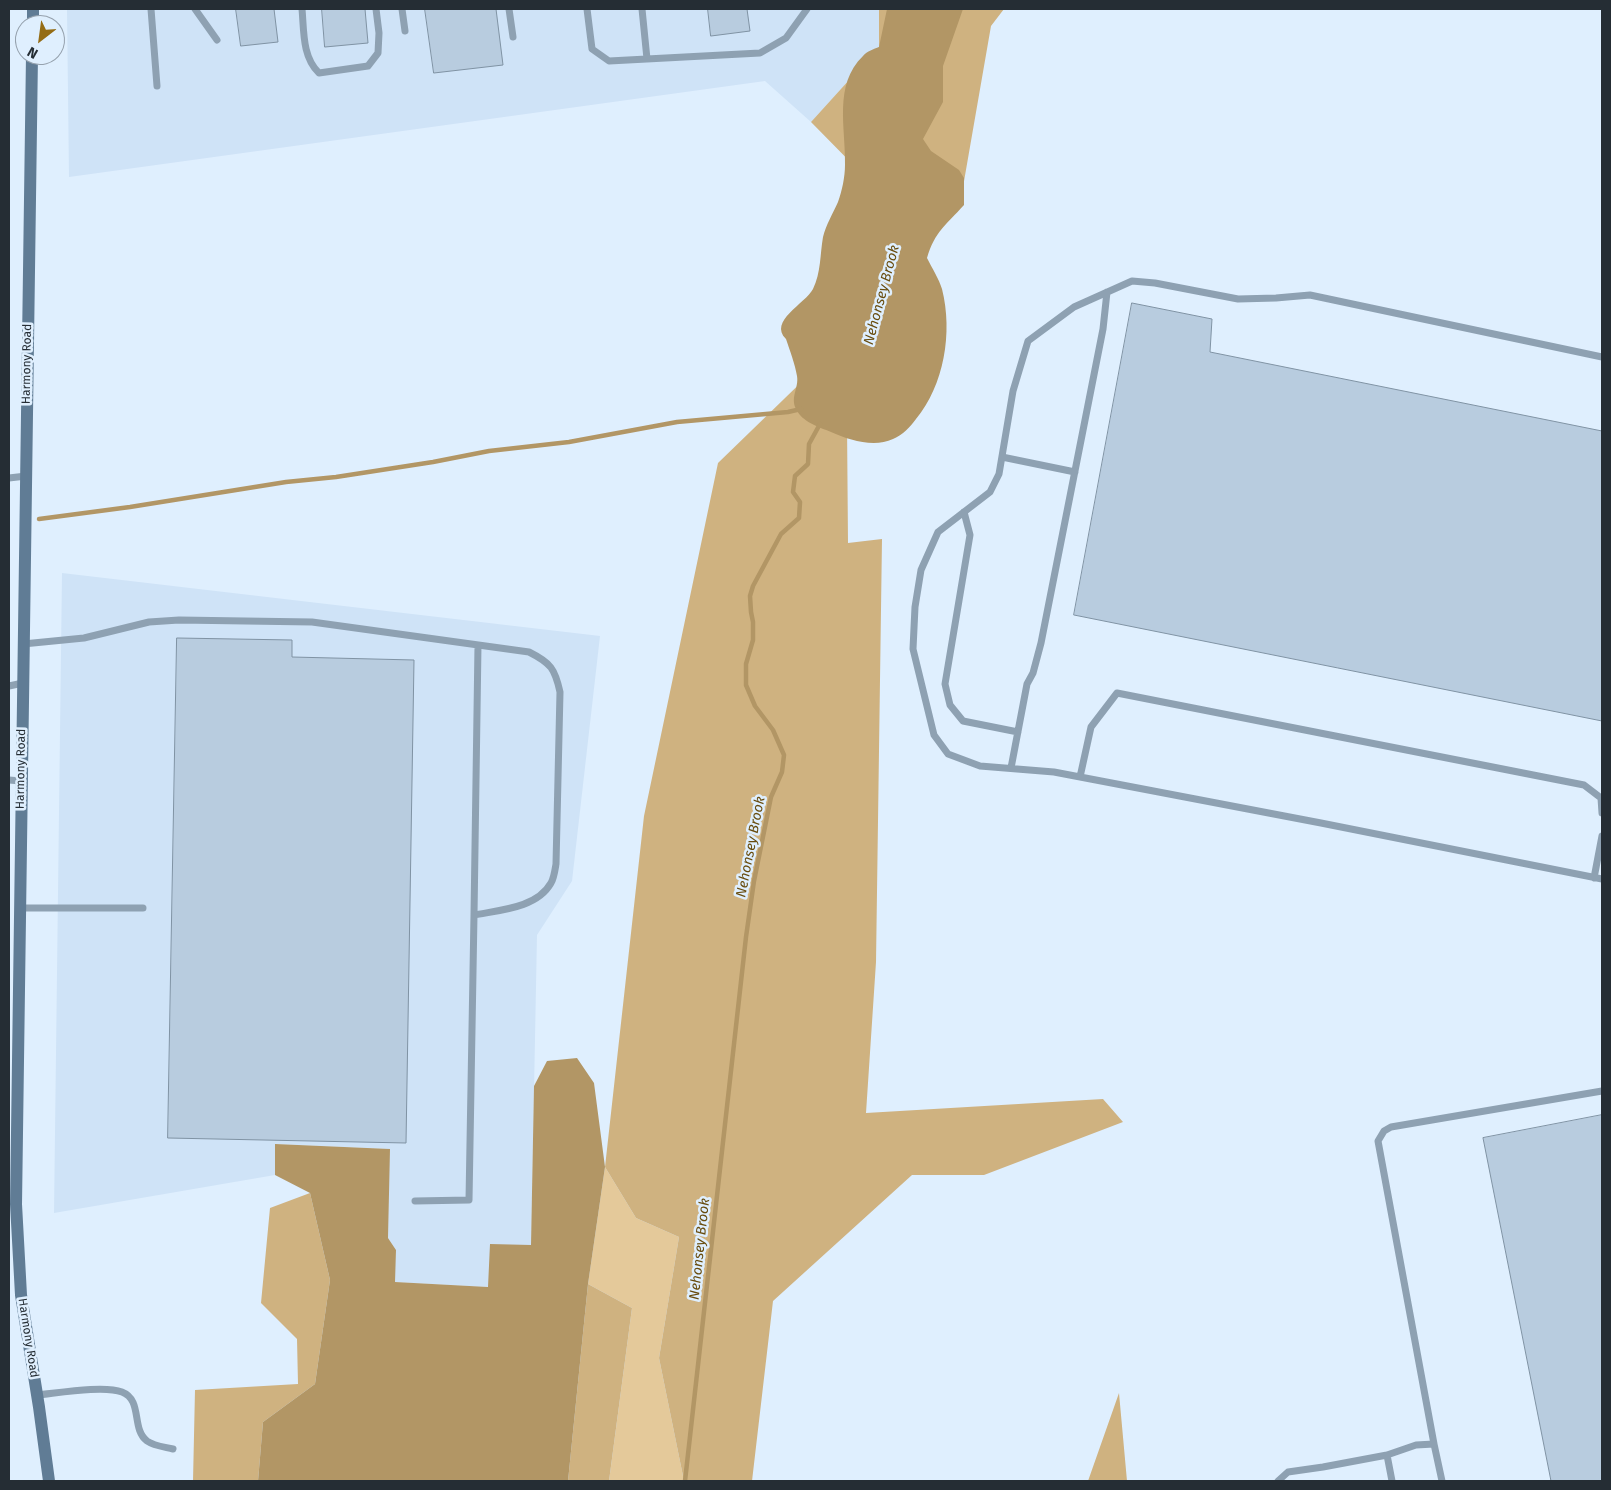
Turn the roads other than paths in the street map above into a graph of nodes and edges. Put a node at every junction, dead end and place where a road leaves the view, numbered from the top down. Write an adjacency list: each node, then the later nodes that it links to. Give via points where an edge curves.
1 (151, 9): 15 (lane)
2 (195, 9): 12 (lane)
3 (302, 9): 4 (lane, via 306,49 311,66 319,73 368,66 378,54)
4 (376, 9)
5 (402, 9): 10 (lane)
6 (510, 9): 11 (lane)
7 (587, 9): 13 (lane, via 592,49 609,61)
8 (642, 9): 13 (lane)
9 (807, 9): 13 (lane, via 786,38 760,53)
10 (405, 31)
11 (513, 36)
12 (217, 40)
13 (647, 59)
14 (32, 65): 20 (main road, Harmony Road)
15 (158, 86)
16 (1107, 292): 17 (lane, via 1132,281 1238,299 1310,295); 18 (lane, via 1074,307 1028,341 1013,391); 19 (lane, via 1103,329)
17 (1602, 357)
18 (1002, 456): 19 (lane); 22 (lane, via 999,474 990,492)
19 (1075, 472): 27 (lane, via 1041,642 1027,684)
20 (26, 476): 21 (lane); 23 (main road, Harmony Road)
21 (9, 478)
22 (964, 512): 27 (lane, via 970,536 945,684 950,705 964,721); 28 (lane, via 938,532 921,570 913,649 934,735 948,754 980,766)
23 (23, 644): 24 (lane, via 84,638 149,622 179,620 312,622); 25 (main road, Harmony Road)
24 (478, 645): 37 (lane); 37 (lane, via 529,652 546,660 556,674 560,692 556,864 552,882 541,896 524,904)
25 (22, 683): 26 (lane); 30 (main road, Harmony Road)
26 (9, 686)
27 (1018, 732): 28 (lane)
28 (1011, 768): 29 (lane)
29 (1080, 777): 31 (lane, via 1091,727 1117,693 1584,785 1601,798); 33 (lane)
30 (15, 781): 35 (main road, Harmony Road)
31 (1602, 813)
32 (1602, 836): 33 (lane)
33 (1594, 878): 34 (lane)
34 (1602, 879)
35 (20, 908): 36 (lane); 40 (main road, Harmony Road, via 17,1252)
36 (143, 908)
37 (474, 914): 39 (lane, via 469,1200)
38 (1602, 1091): 41 (lane, via 1391,1127 1378,1141)
39 (415, 1201)
40 (37, 1395): 42 (lane, via 99,1390 124,1392 131,1398 141,1434 146,1440); 44 (main road, Harmony Road)
41 (1434, 1444): 43 (lane, via 1416,1445); 47 (lane)
42 (173, 1448)
43 (1387, 1455): 45 (lane, via 1288,1472); 46 (lane)
44 (49, 1481)
45 (1278, 1481)
46 (1392, 1481)
47 (1442, 1481)

